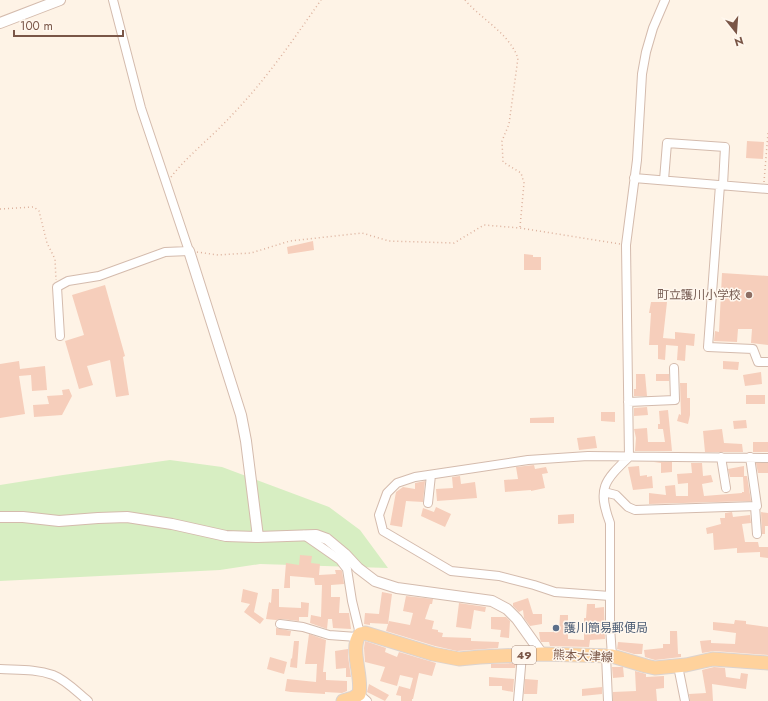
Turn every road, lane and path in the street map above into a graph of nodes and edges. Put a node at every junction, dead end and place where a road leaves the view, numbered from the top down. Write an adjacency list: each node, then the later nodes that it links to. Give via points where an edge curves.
1 (60, 0): 6 (street)
2 (113, 0): 10 (street, via 141,108)
3 (321, 0): 10 (path, via 279,60 232,116)
4 (464, 0): 14 (path, via 495,26 515,50 518,58 509,124 502,141 503,162 521,173 524,182)
5 (665, 0): 8 (street, via 653,28 642,74)
6 (0, 23)
7 (768, 133): 12 (path)
8 (634, 178): 9 (street); 15 (street)
9 (664, 180): 11 (street); 11 (street, via 667,143 725,147)
10 (166, 183): 16 (street)
11 (721, 185): 12 (street); 19 (street, via 708,347 753,349 758,362)
12 (766, 188)
13 (0, 208): 17 (path, via 34,207 39,211 47,243 55,259)
14 (520, 228): 15 (path); 16 (path, via 484,225 454,243 389,241 362,233 290,241 251,253 218,255)
15 (626, 245): 21 (street)
16 (189, 251): 17 (street, via 165,252 99,276 68,281); 34 (street, via 241,415)
17 (57, 287): 18 (street)
18 (60, 336)
19 (768, 362)
20 (674, 368): 21 (street, via 675,400)
21 (628, 402): 22 (street)
22 (629, 457): 23 (street); 26 (street, via 588,456 528,460); 28 (street, via 610,475)
23 (721, 457): 24 (street); 27 (street)
24 (750, 457): 25 (street); 30 (street)
25 (768, 458)
26 (431, 475): 29 (street); 35 (street, via 397,483 387,494 379,515 384,531 450,571 499,576 555,592)
27 (726, 488)
28 (604, 492): 30 (street, via 616,495 635,510); 35 (street, via 605,510 610,523)
29 (428, 503)
30 (755, 506): 32 (street)
31 (0, 517): 34 (street, via 59,521 127,517 226,536)
32 (757, 534)
33 (304, 535): 34 (street); 37 (street, via 340,560 347,569); 38 (street, via 316,535 327,539 358,568 383,584 492,601 507,609 517,619)
34 (258, 537)
35 (610, 596): 40 (street)
36 (280, 624): 37 (street, via 303,627 329,635)
37 (358, 636): 39 (main road, 熊本大津線 / 49, via 365,633 451,659); 44 (main road, via 356,655)
38 (542, 654): 39 (main road, 熊本大津線 / 49); 40 (main road, 熊本大津線 / 49)
39 (522, 655): 47 (street)
40 (609, 655): 42 (main road, 熊本大津線 / 49, via 655,668); 48 (street)
41 (768, 663): 42 (main road, 熊本大津線 / 49, via 714,659)
42 (678, 666): 49 (street)
43 (0, 669): 45 (street, via 30,670 52,675)
44 (363, 698): 46 (main road)
45 (88, 701)
46 (343, 701)
47 (518, 701)
48 (608, 701)
49 (685, 701)

